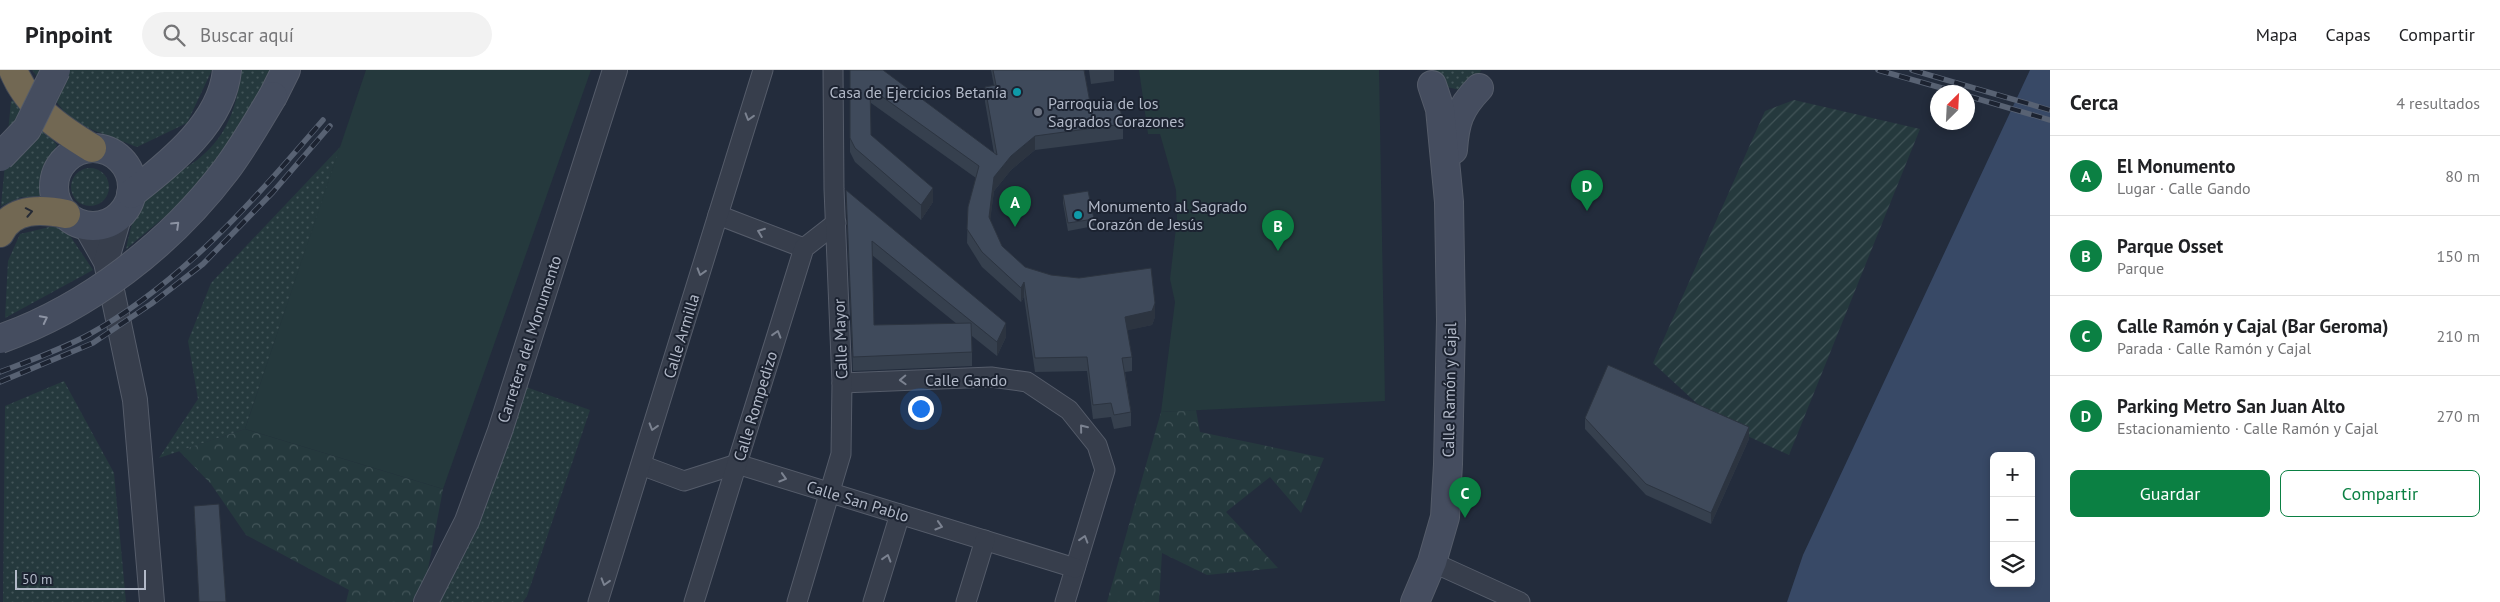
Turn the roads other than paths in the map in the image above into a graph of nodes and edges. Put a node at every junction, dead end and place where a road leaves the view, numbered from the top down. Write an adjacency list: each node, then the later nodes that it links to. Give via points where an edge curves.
1 (13, 70): 10 (highway, via 37,109 65,132)
2 (56, 70): 12 (main road, bridge, via 27,128)
3 (226, 70): 11 (main road, via 216,107)
4 (286, 70): 22 (main road, one-way to 4, bridge, via 59,312 102,286 168,233 226,170 274,96)
5 (616, 70): 32 (street, Carretera del Monumento, via 500,431 467,521)
6 (763, 70): 16 (street, Calle Armilla, one-way to 16)
7 (833, 70): 18 (street, Calle Mayor)
8 (1427, 75): 9 (main road, via 1440,92 1460,96 1470,94); 14 (main road, Calle Ramón y Cajal, via 1440,110)
9 (1483, 79): 14 (main road, Calle Ramón y Cajal, via 1463,105 1455,127)
10 (92, 148): 13 (main road, via 106,150); 17 (main road, via 71,155 57,172 54,187 57,202)
11 (177, 154): 13 (main road, via 135,161); 15 (main road)
12 (0, 157)
13 (119, 158): 15 (main road, via 132,180)
14 (1449, 202): 29 (main road, Calle Ramón y Cajal, via 1451,320 1445,517)
15 (126, 204): 17 (main road, via 110,222 98,225); 21 (street)
16 (718, 215): 20 (street, one-way to 16); 25 (street, Calle Armilla, one-way to 25)
17 (75, 220): 19 (highway, one-way to 17, via 13,218 27,211 51,211); 21 (street)
18 (836, 223): 20 (street); 23 (street, Calle Mayor)
19 (0, 233)
20 (804, 248): 24 (street, Calle Rompedizo, one-way to 20)
21 (106, 262): 31 (street, via 134,400)
22 (0, 339)
23 (842, 383): 26 (street, Calle Mayor, via 841,454); 30 (street, Calle Gando, one-way to 23, via 1105,470 1097,445 1069,410 1027,382 991,377)
24 (737, 464): 25 (street, via 684,481); 26 (street, Calle San Pablo, one-way to 26); 34 (street, Calle Rompedizo)
25 (641, 466): 33 (street, Calle Armilla, one-way to 33)
26 (831, 493): 27 (street, Calle San Pablo); 35 (street, Calle Mayor)
27 (900, 514): 28 (street, Calle San Pablo, one-way to 28); 36 (street, one-way to 27)
28 (986, 540): 30 (street, Calle San Pablo); 37 (street)
29 (1432, 562): 39 (main road, Calle Ramón y Cajal); 40 (street)
30 (1075, 568): 38 (street)
31 (152, 602)
32 (426, 602)
33 (598, 602)
34 (694, 602)
35 (797, 602)
36 (873, 602)
37 (966, 602)
38 (1065, 602)
39 (1415, 602)
40 (1520, 602)

